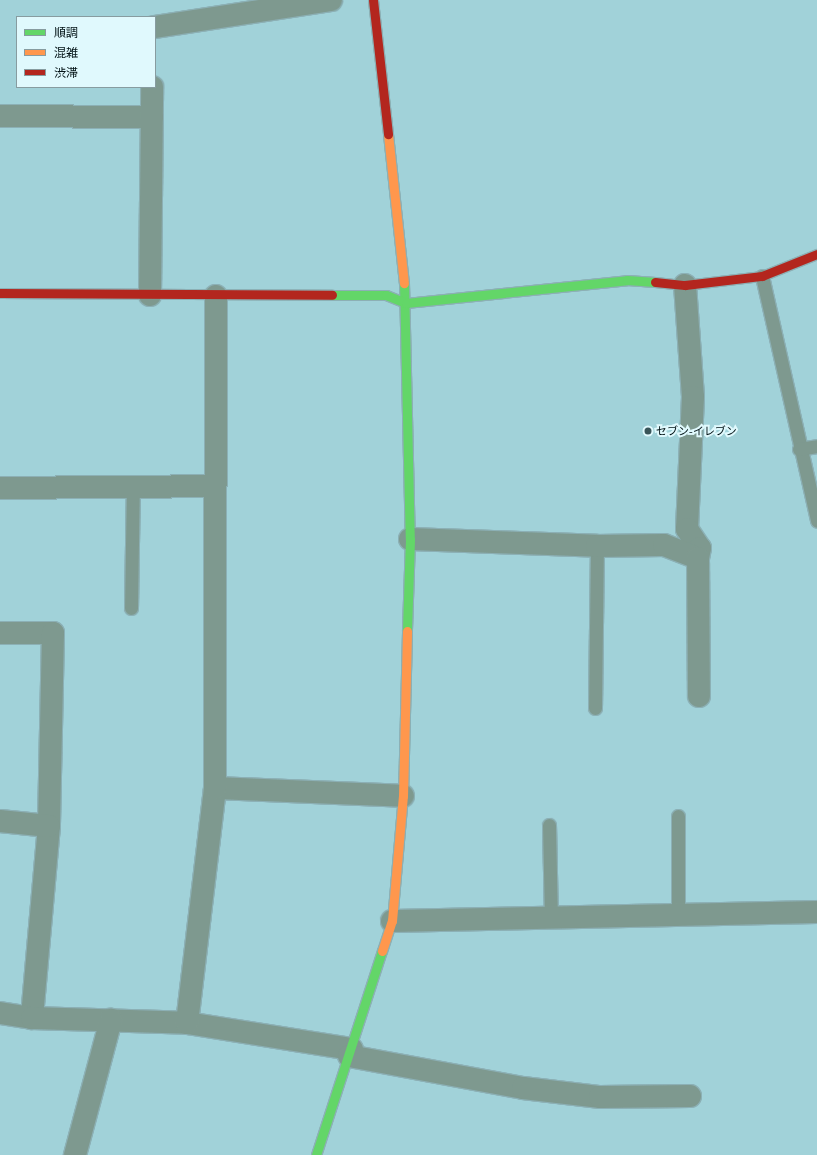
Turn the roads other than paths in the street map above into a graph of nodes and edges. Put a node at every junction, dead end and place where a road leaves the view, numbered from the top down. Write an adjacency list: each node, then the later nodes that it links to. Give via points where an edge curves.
1 (331, 0): 3 (street)
2 (373, 0): 13 (street)
3 (156, 27)
4 (152, 88): 6 (street)
5 (0, 116): 6 (street)
6 (152, 117): 11 (street)
7 (817, 254): 8 (street)
8 (762, 276): 9 (street); 15 (lane)
9 (686, 285): 13 (street, via 626,280); 22 (street, via 693,397 687,529 700,548)
10 (0, 293): 11 (street)
11 (150, 295): 12 (street)
12 (216, 296): 13 (street, via 386,295); 16 (street)
13 (406, 303): 20 (street)
14 (817, 446): 15 (lane)
15 (799, 449): 19 (lane)
16 (214, 486): 17 (street); 27 (street)
17 (133, 487): 18 (street); 23 (lane)
18 (0, 488)
19 (817, 521)
20 (410, 539): 21 (street); 28 (street)
21 (598, 546): 22 (street, via 664,546); 26 (lane)
22 (698, 558): 25 (street)
23 (131, 608)
24 (0, 634): 32 (street, via 53,633)
25 (699, 696)
26 (594, 708)
27 (215, 788): 28 (street); 40 (street)
28 (403, 796): 36 (street)
29 (678, 816): 34 (lane)
30 (0, 821): 32 (street)
31 (549, 825): 35 (lane)
32 (48, 826): 38 (street)
33 (817, 912): 34 (street)
34 (678, 915): 35 (street)
35 (551, 918): 36 (street)
36 (392, 921): 41 (street)
37 (0, 1013): 38 (street)
38 (32, 1018): 39 (street)
39 (111, 1020): 40 (street); 43 (street)
40 (188, 1023): 41 (street)
41 (350, 1052): 42 (street, via 523,1088 600,1097); 44 (street)
42 (690, 1096)
43 (75, 1155)
44 (316, 1155)

